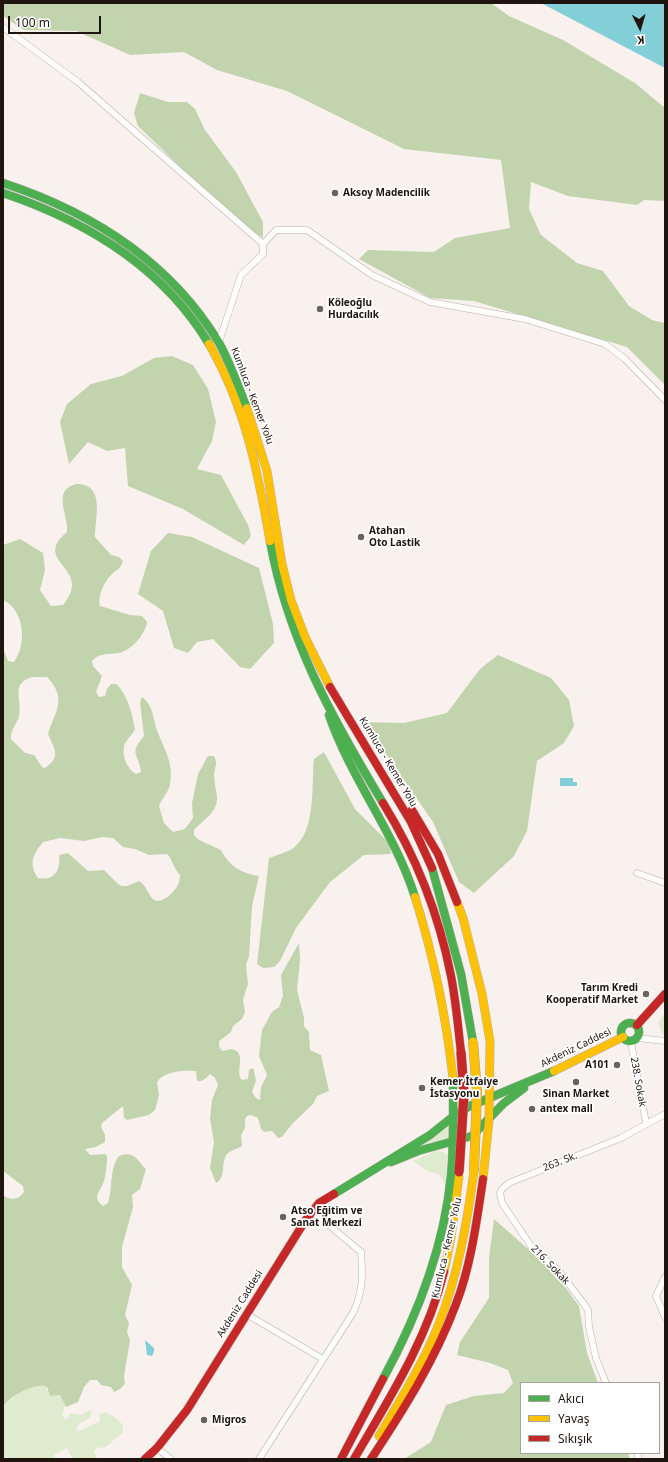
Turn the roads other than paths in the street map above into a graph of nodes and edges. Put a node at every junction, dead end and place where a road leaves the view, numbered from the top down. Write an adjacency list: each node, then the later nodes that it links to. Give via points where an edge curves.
1 (3, 27): 4 (street, via 78,82)
2 (3, 183): 5 (main road, Kumluca - Kemer Yolu, via 64,206 122,239 162,271 196,308)
3 (3, 193): 7 (main road, Kumluca - Kemer Yolu, via 48,210 121,250 177,299 201,331 221,367 249,437 281,593 297,638)
4 (263, 244): 5 (street, via 263,254 241,275); 6 (street, via 276,230 307,230 372,275 430,302 525,319 605,344 625,359)
5 (219, 342): 8 (main road, Kumluca - Kemer Yolu, via 259,442 296,616 322,672)
6 (665, 400)
7 (322, 693): 18 (main road, Kumluca - Kemer Yolu, via 333,729 399,854 412,887 432,955 446,1024 452,1056); 35 (main road, Kumluca - Kemer Yolu, bridge, via 402,834 423,882 451,975 464,1094 459,1172 444,1274 422,1335)
8 (351, 722): 16 (main road, via 420,822 438,854 463,918 482,994 490,1041); 36 (main road, Kumluca - Kemer Yolu, bridge, via 407,814 427,853 462,976 473,1042 476,1094 474,1171 468,1215 440,1320 430,1345)
9 (637, 873): 10 (street)
10 (665, 883)
11 (665, 994): 12 (main road)
12 (637, 1025): 13 (main road, via 640,1034); 13 (main road, via 624,1025 622,1029)
13 (630, 1039): 14 (street); 15 (main road, Akdeniz Caddesi); 20 (street, 238. Sokak)
14 (665, 1041)
15 (540, 1078): 16 (main road, Akdeniz Caddesi); 19 (main road, Akdeniz Caddesi, via 503,1104)
16 (490, 1098): 18 (main road, Akdeniz Caddesi); 19 (main road)
17 (665, 1114): 20 (street, 263. Sk.)
18 (455, 1115): 21 (main road, Kumluca - Kemer Yolu); 22 (main road, Akdeniz Caddesi, via 430,1134)
19 (489, 1120): 21 (main road, Akdeniz Caddesi, via 472,1136); 37 (main road, via 486,1163 474,1241 456,1303 434,1357)
20 (646, 1123): 24 (street, 263. Sk., via 621,1138 505,1185 500,1193 500,1199)
21 (454, 1142): 22 (main road, Akdeniz Caddesi, via 418,1151); 34 (main road, Kumluca - Kemer Yolu, via 446,1215 431,1273 390,1370)
22 (366, 1173): 23 (main road, Akdeniz Caddesi, via 319,1203)
23 (312, 1211): 26 (main road, Akdeniz Caddesi); 28 (street, via 360,1252 362,1271 360,1298)
24 (509, 1216): 29 (street, 216. Sokak, via 533,1249 558,1270 588,1310 596,1358)
25 (665, 1277): 27 (street, via 656,1296)
26 (246, 1314): 28 (street); 30 (main road, Akdeniz Caddesi, via 187,1410)
27 (665, 1317)
28 (323, 1360): 33 (street)
29 (606, 1382)
30 (157, 1448): 31 (main road, Akdeniz Caddesi); 32 (street)
31 (145, 1459)
32 (171, 1459)
33 (259, 1459)
34 (341, 1459)
35 (354, 1459)
36 (366, 1459)
37 (372, 1459)

